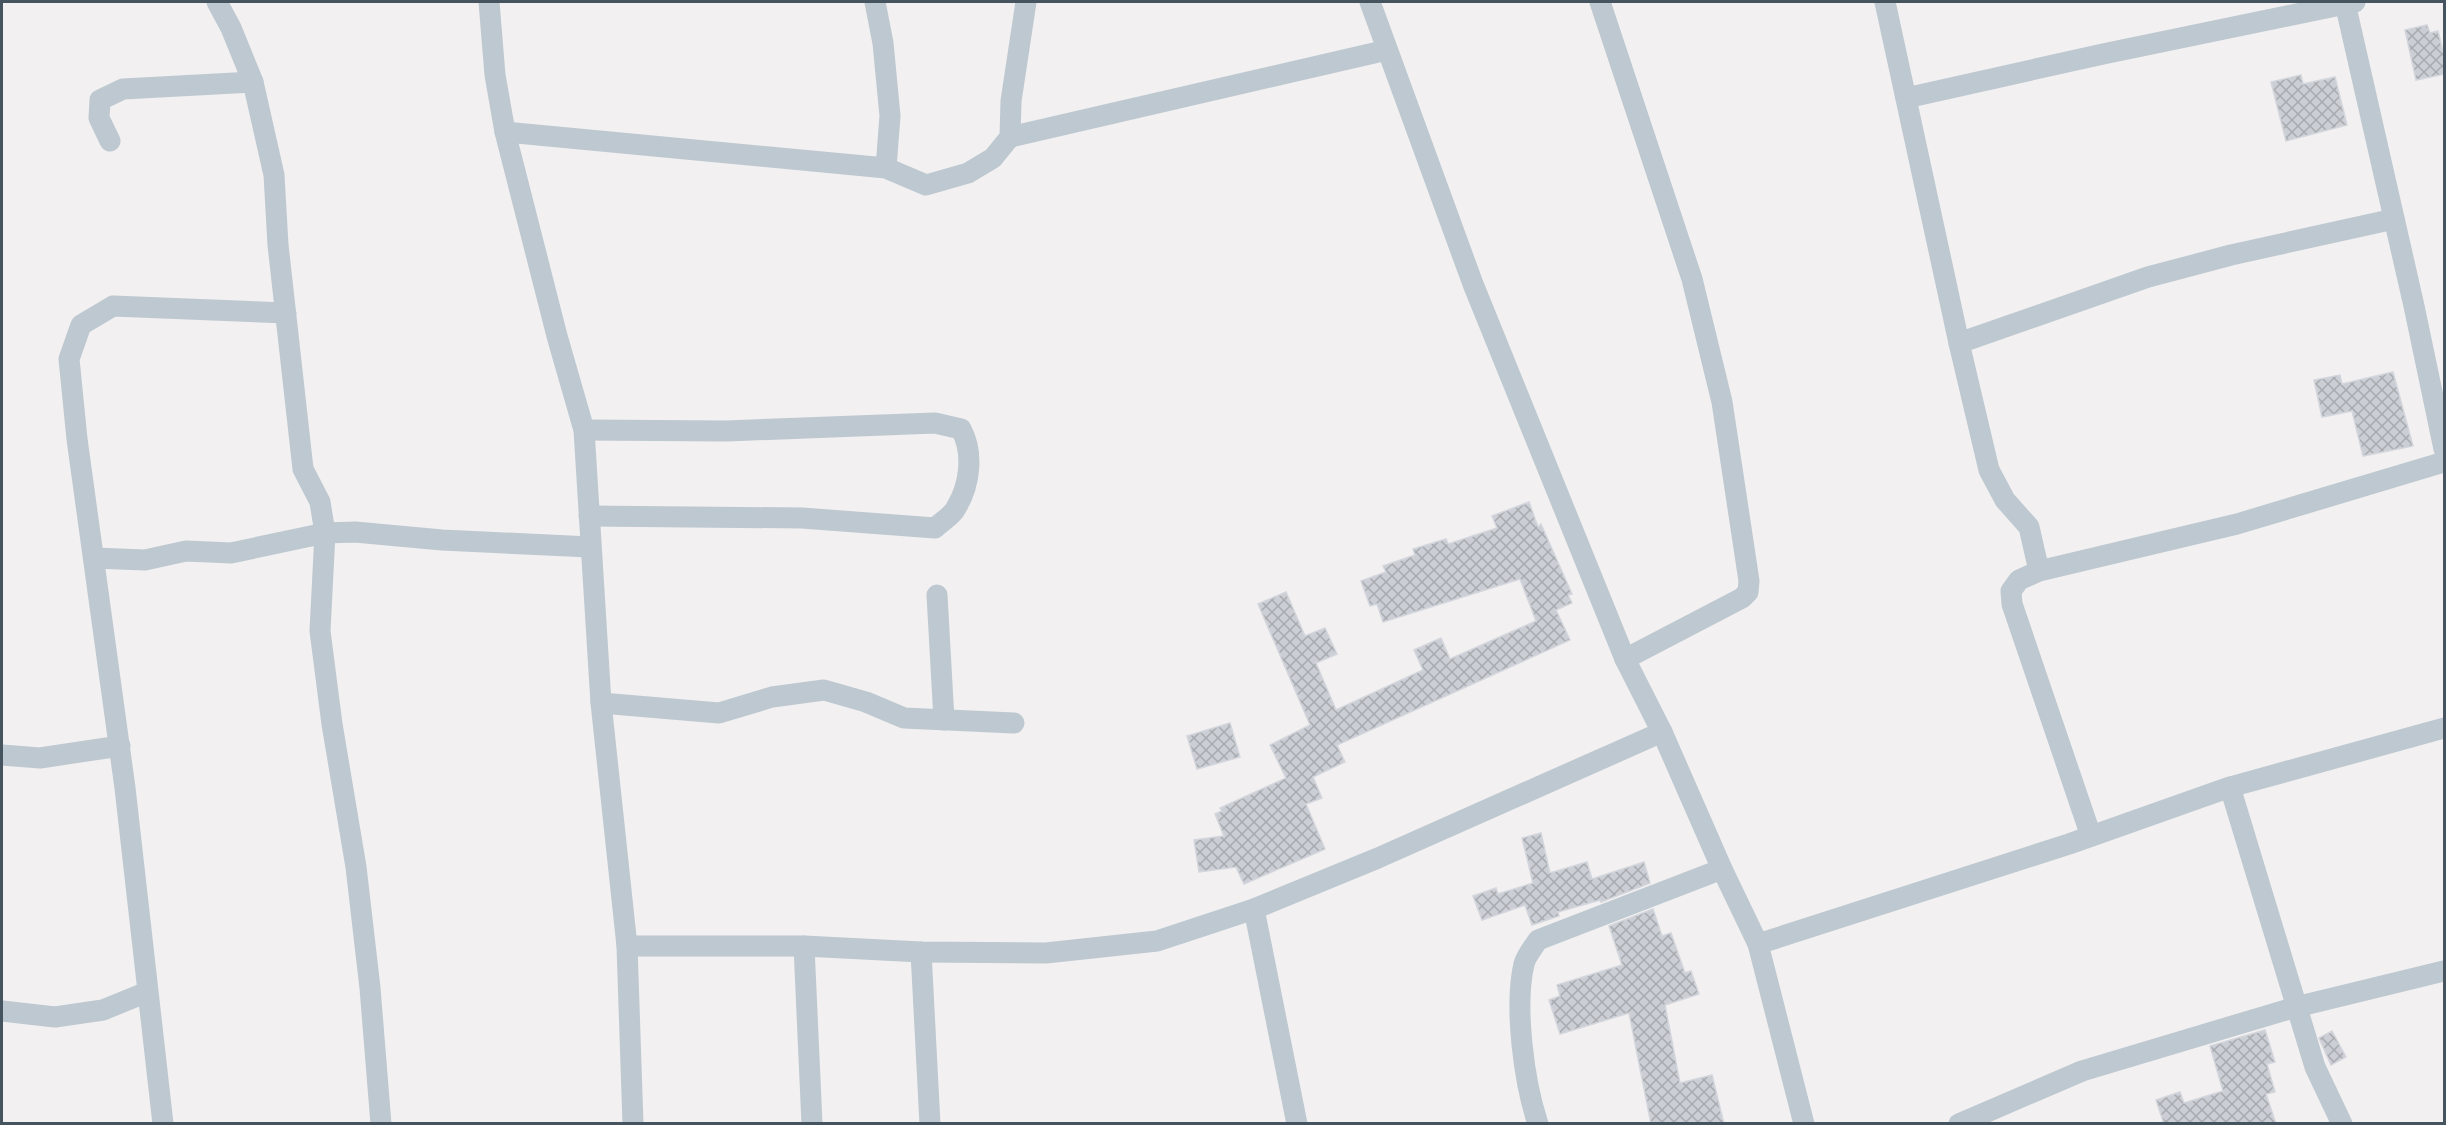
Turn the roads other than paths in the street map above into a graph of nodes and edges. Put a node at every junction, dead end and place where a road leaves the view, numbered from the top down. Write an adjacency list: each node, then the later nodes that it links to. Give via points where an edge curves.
1 (217, 2): 10 (street)
2 (489, 2): 12 (street)
3 (875, 2): 15 (street, via 890,116)
4 (1026, 2): 13 (street, via 1011,101)
5 (1370, 2): 9 (street)
6 (1600, 2): 28 (street, via 1692,279 1722,402 1749,581 1748,592 1742,598)
7 (1885, 2): 11 (street)
8 (2350, 2): 11 (street); 16 (street)
9 (1387, 50): 13 (street); 28 (street, via 1473,284)
10 (254, 82): 14 (street, via 123,90 100,100 99,118); 17 (street, via 274,175)
11 (1906, 98): 18 (street)
12 (505, 132): 15 (street); 19 (street)
13 (1010, 137): 15 (street, via 993,158 968,173 926,185)
14 (110, 141)
15 (886, 168)
16 (2394, 219): 18 (street, via 2148,277); 20 (street)
17 (286, 313): 23 (street, via 303,469 320,502); 25 (street, via 113,306 81,325 69,359)
18 (1959, 343): 26 (street, via 1989,470 2005,500 2029,527)
19 (584, 430): 22 (street); 22 (street, via 726,431 935,423 961,429 968,442 969,474 955,510 935,528 802,518)
20 (2445, 449)
21 (2445, 462): 26 (street, via 2237,524)
22 (589, 516): 24 (street)
23 (325, 533): 24 (street); 25 (street, via 231,553 186,551 145,560); 49 (street, via 320,631 356,867)
24 (590, 547): 29 (street)
25 (94, 558): 34 (street)
26 (2039, 571): 37 (street, via 2019,580 2011,591 2012,604)
27 (938, 595): 30 (street)
28 (1625, 659): 33 (street)
29 (601, 703): 30 (street, via 719,712 824,690 904,718); 41 (street)
30 (944, 720): 31 (street)
31 (1014, 723)
32 (2445, 728): 36 (street)
33 (1662, 732): 38 (street); 39 (street)
34 (120, 746): 35 (street, via 40,758); 45 (street)
35 (2, 754)
36 (2230, 787): 37 (street); 46 (street)
37 (2091, 836): 40 (street)
38 (1722, 869): 40 (street); 54 (street, via 1538,940 1525,961 1521,980 1521,1028 1529,1097)
39 (1254, 909): 43 (street, via 1156,941 1046,953); 53 (street)
40 (1758, 944): 55 (street)
41 (627, 946): 42 (street); 50 (street)
42 (804, 946): 43 (street); 51 (street)
43 (921, 952): 52 (street)
44 (2445, 971): 46 (street)
45 (147, 992): 47 (street, via 103,1010 55,1017); 48 (street)
46 (2296, 1006): 56 (street, via 2082,1071); 57 (street, via 2314,1067)
47 (2, 1011)
48 (163, 1124)
49 (381, 1124)
50 (633, 1124)
51 (812, 1124)
52 (930, 1124)
53 (1297, 1124)
54 (1538, 1124)
55 (1804, 1124)
56 (1959, 1124)
57 (2342, 1124)

